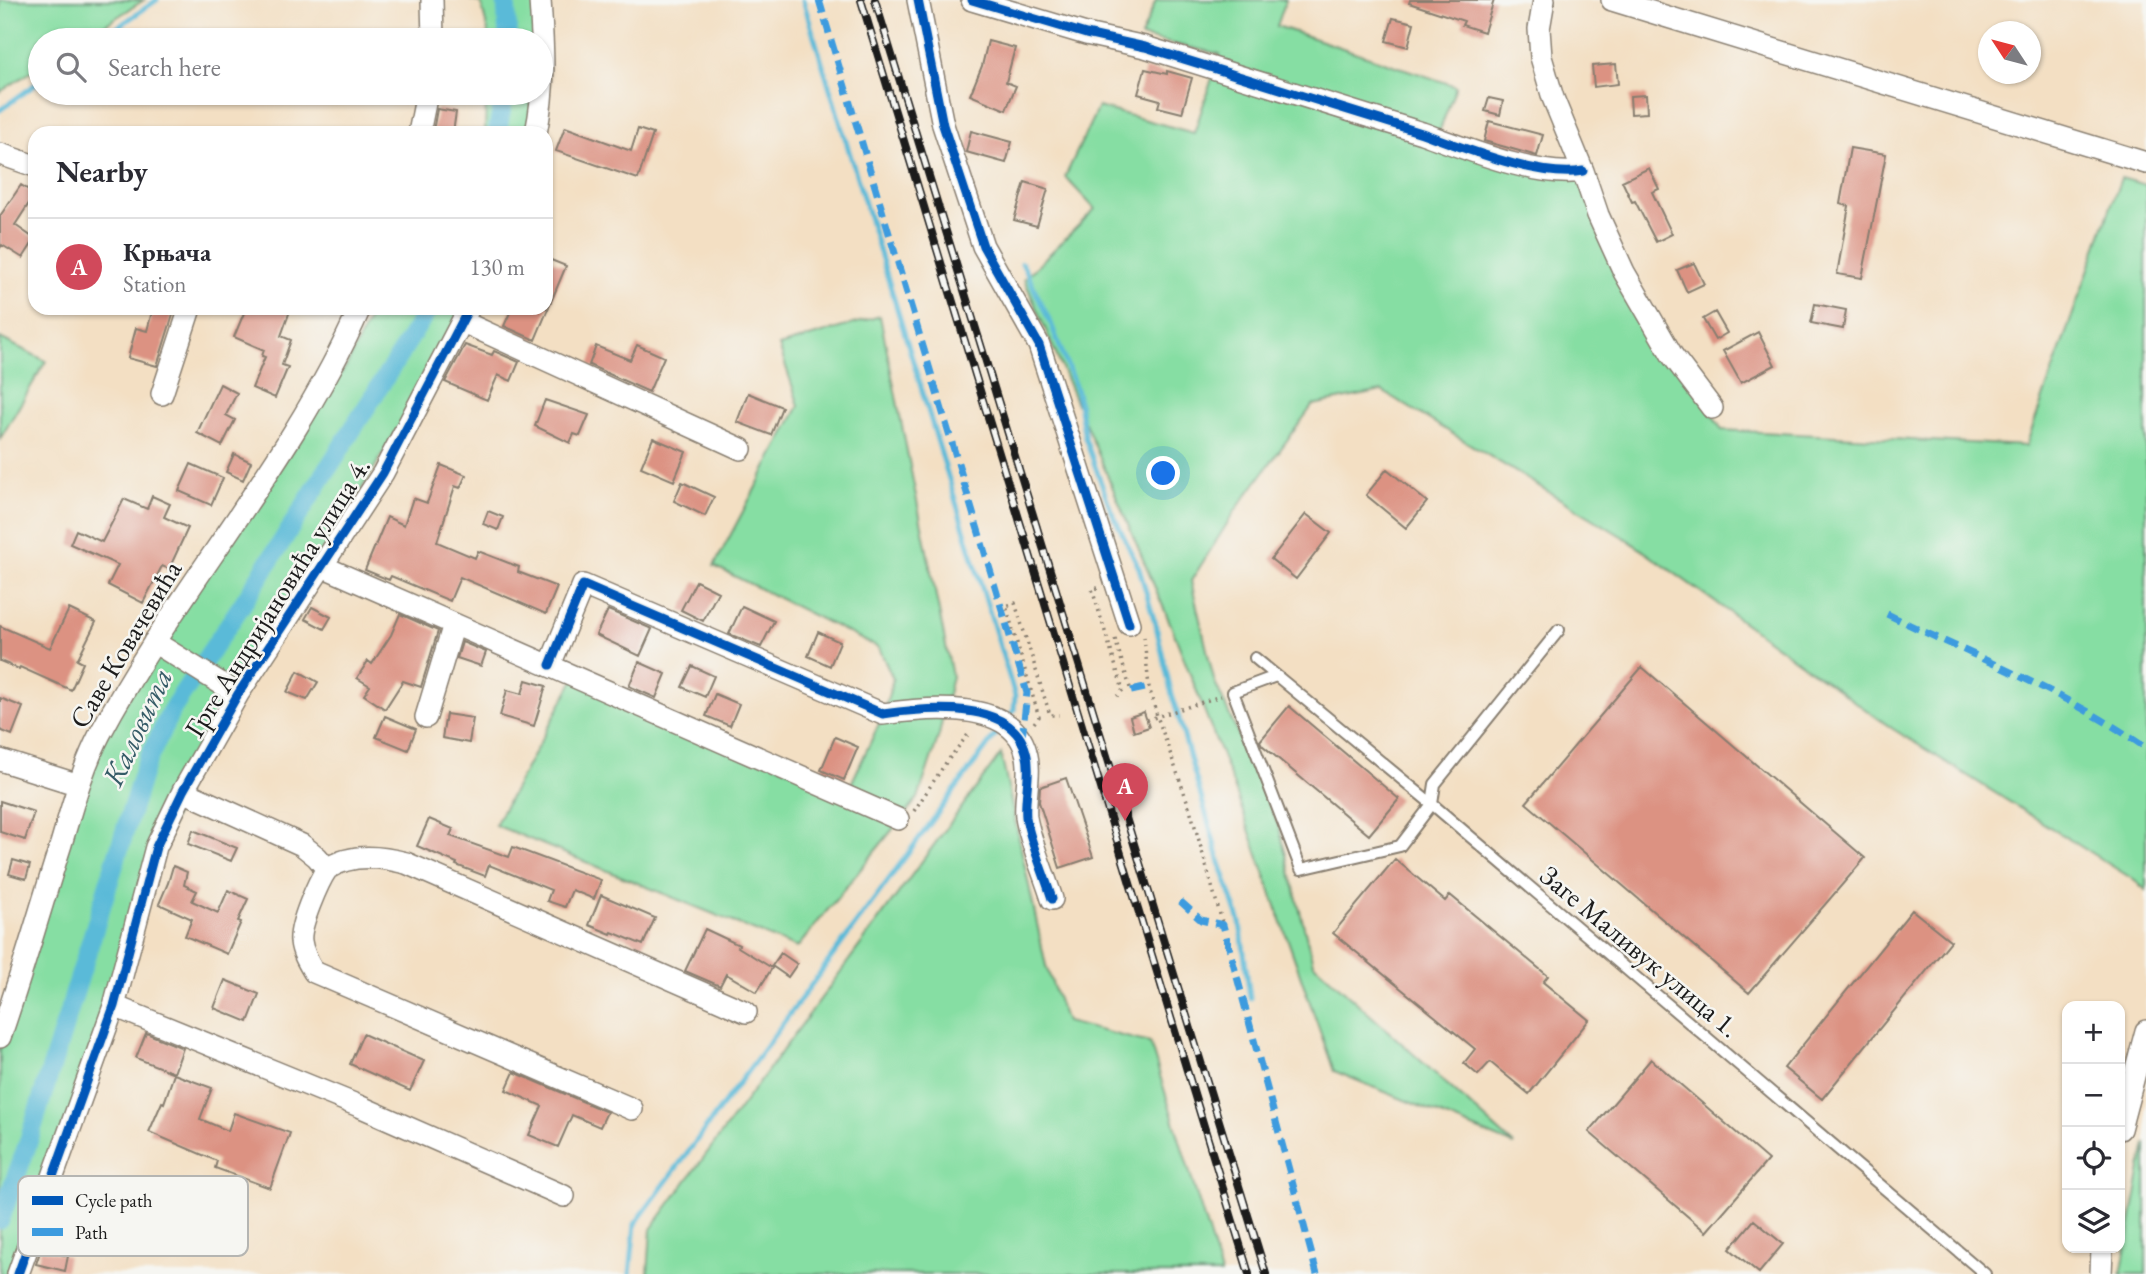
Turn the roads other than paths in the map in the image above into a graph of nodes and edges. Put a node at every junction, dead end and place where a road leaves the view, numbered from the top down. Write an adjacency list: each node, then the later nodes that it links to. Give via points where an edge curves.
1 (432, 0): 7 (street)
2 (540, 0): 8 (street)
3 (918, 0): 26 (street, via 943,125 983,246 1039,345)
4 (972, 0): 16 (street, via 1145,47 1492,156 1568,174)
5 (1544, 0): 16 (street, via 1541,57)
6 (1612, 0): 14 (street)
7 (433, 28)
8 (542, 28)
9 (425, 105): 11 (street)
10 (542, 105): 12 (street)
11 (420, 126)
12 (537, 126)
13 (0, 154): 15 (street)
14 (2146, 163)
15 (28, 164)
16 (1583, 171): 21 (street, via 1624,272 1672,355)
17 (188, 315): 20 (street)
18 (357, 315): 27 (street, Саве Ковачевића, via 333,364)
19 (466, 315): 22 (street); 23 (street, Грге Андријановића улица 4., via 383,473)
20 (162, 394)
21 (1712, 408)
22 (741, 449)
23 (321, 566): 24 (street); 31 (street, Грге Андријановића улица 4.)
24 (454, 624): 29 (street); 32 (street)
25 (1559, 630): 36 (lane, via 1435,784)
26 (1122, 632)
27 (162, 646): 31 (street); 34 (street, Саве Ковачевића, via 125,689)
28 (1255, 658): 30 (lane, Заге Маливук улица 1.)
29 (550, 665): 37 (street); 39 (street, via 583,585 883,715 923,708 988,716 1022,738 1027,755 1026,818)
30 (1276, 676): 36 (lane, Заге Маливук улица 1.); 36 (lane, via 1233,692 1301,869 1400,846)
31 (238, 694): 35 (street, Грге Андријановића улица 4.)
32 (426, 718)
33 (0, 760): 34 (street)
34 (79, 785): 43 (street, Саве Ковачевића)
35 (183, 791): 38 (street, via 302,845); 40 (street, Грге Андријановића улица 4., via 156,847)
36 (1432, 804): 51 (lane, Заге Маливук улица 1.)
37 (898, 819)
38 (327, 869): 41 (street, via 355,858 406,863); 44 (street, via 301,933 314,972)
39 (1052, 899)
40 (114, 1006): 46 (street, Грге Андријановића улица 4.); 47 (street)
41 (746, 1012)
42 (2146, 1031): 45 (street)
43 (0, 1037)
44 (632, 1109)
45 (2121, 1127)
46 (53, 1176)
47 (564, 1196)
48 (2102, 1253): 52 (street)
49 (24, 1256): 50 (street, Грге Андријановића улица 4.)
50 (18, 1274)
51 (1984, 1274)
52 (2101, 1274)

